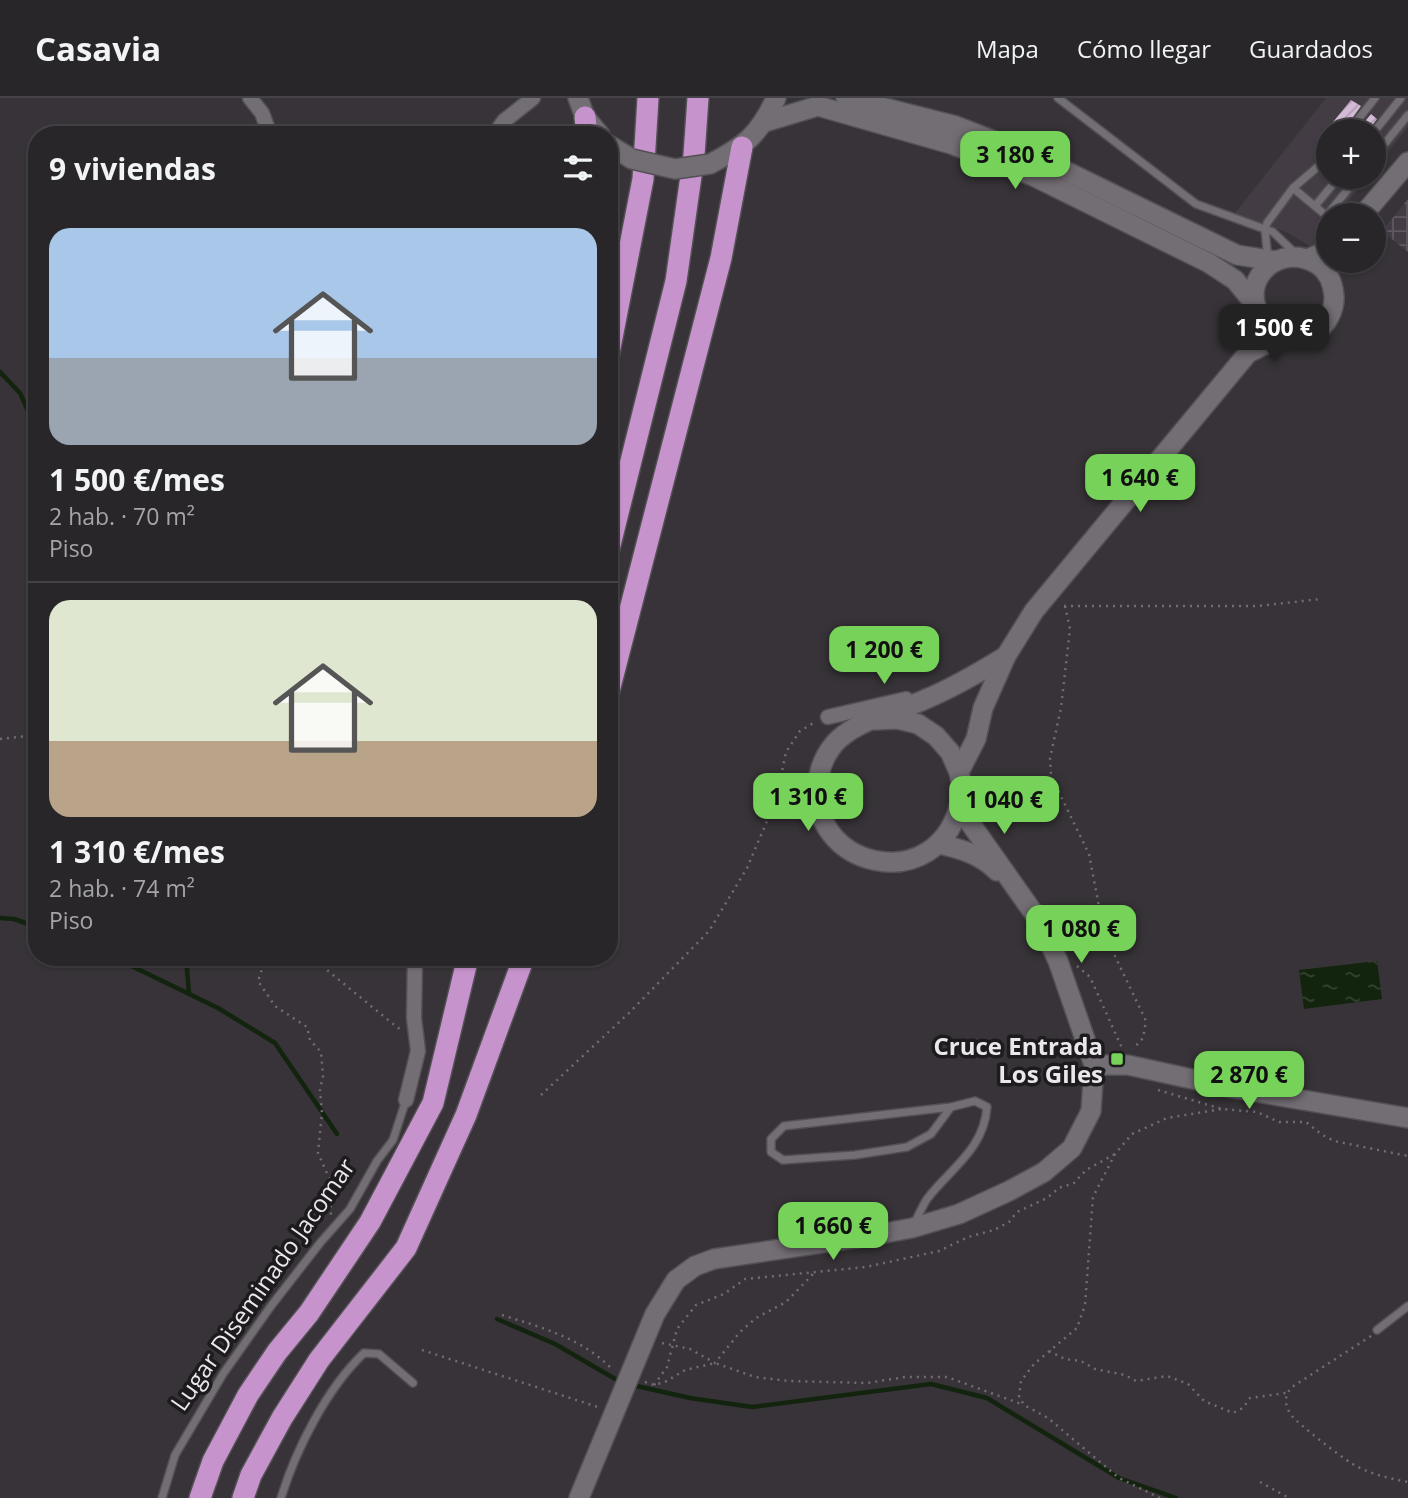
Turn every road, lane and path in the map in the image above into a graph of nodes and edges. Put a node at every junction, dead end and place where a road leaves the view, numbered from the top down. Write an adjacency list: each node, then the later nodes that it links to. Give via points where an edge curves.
1 (250, 98): 14 (street)
2 (533, 98): 15 (street)
3 (648, 98): 33 (highway, via 643,179)
4 (698, 98): 37 (highway, via 695,155 676,281)
5 (776, 98): 13 (main road)
6 (846, 98): 30 (main road, via 956,126 1041,159 1237,255)
7 (1058, 98): 27 (lane, via 1196,204)
8 (1375, 98): 11 (lane)
9 (1401, 98): 12 (lane)
10 (1408, 115): 16 (lane)
11 (1358, 119)
12 (1384, 119)
13 (765, 122): 17 (main road); 34 (main road, via 818,106 951,144 1033,176 1209,263 1235,280)
14 (267, 126)
15 (500, 126)
16 (1386, 142)
17 (742, 147): 18 (main road, bridge, via 710,164 675,169 632,159); 41 (highway, via 721,258)
18 (618, 150)
19 (1408, 162): 25 (main road)
20 (1316, 168): 21 (lane)
21 (1293, 188): 26 (lane); 27 (lane)
22 (1329, 189): 26 (lane)
23 (1349, 189): 24 (lane)
24 (1338, 203)
25 (1373, 203)
26 (1315, 206)
27 (1265, 230): 29 (lane); 30 (lane)
28 (1316, 254): 29 (main road)
29 (1303, 258): 30 (main road); 31 (main road)
30 (1270, 263): 34 (main road, via 1257,281)
31 (1316, 264)
32 (1332, 273): 35 (main road, via 1335,301 1323,326 1302,337)
33 (618, 307)
34 (1255, 307): 35 (main road, via 1269,329); 36 (main road)
35 (1284, 337): 36 (main road)
36 (1248, 354): 38 (main road)
37 (618, 513)
38 (1052, 589): 40 (path); 42 (main road)
39 (1321, 599): 40 (path, via 1257,606)
40 (1065, 606): 53 (path, via 1070,629 1051,776 1089,854 1104,933 1146,1021 1143,1038 1131,1050 1122,1049 1090,977 1074,964)
41 (618, 656)
42 (1006, 656): 43 (main road); 49 (main road)
43 (948, 689): 44 (street); 45 (main road)
44 (828, 718): 46 (street); 64 (path, via 800,731 786,752 776,800 747,868 709,931)
45 (875, 720): 46 (main road); 49 (main road, via 918,724 950,752)
46 (856, 727): 51 (main road, via 838,740 819,775 817,796 823,820 837,841 857,855 881,863 906,862)
47 (28, 736): 48 (path)
48 (0, 739)
49 (959, 772): 50 (main road)
50 (962, 794): 51 (main road, via 958,815); 52 (main road, via 968,820)
51 (939, 844): 52 (main road, via 989,862)
52 (1017, 892): 53 (main road, via 1040,922)
53 (1059, 961): 61 (main road)
54 (263, 966): 71 (path, via 258,981 275,1006 307,1027 310,1040 321,1052 323,1113 318,1153 329,1178)
55 (323, 966): 60 (path, via 398,1028)
56 (415, 966): 60 (street)
57 (465, 966): 92 (highway, via 427,1116 370,1222 247,1395 213,1461)
58 (508, 966): 62 (highway)
59 (521, 966): 62 (highway)
60 (416, 1033): 65 (street, via 418,1051)
61 (1094, 1065): 68 (main road, via 1128,1065); 72 (main road, via 1091,1111 1072,1148 1044,1172 1010,1191 959,1214)
62 (484, 1066): 93 (highway, via 406,1248 319,1360 282,1418)
63 (1152, 1088): 67 (path)
64 (541, 1095)
65 (407, 1100): 91 (lane, Lugar Diseminado Jacomar, via 393,1140 350,1209 279,1295 223,1374 175,1455)
66 (951, 1107): 66 (lane, via 784,1126 771,1139 771,1152 783,1160 907,1147 932,1134); 72 (lane, via 975,1101 987,1107 985,1125 960,1165 927,1200)
67 (1223, 1109): 69 (path, via 1167,1118 1132,1134); 70 (path, via 1258,1112 1279,1122 1307,1122 1334,1141)
68 (1408, 1118)
69 (1115, 1154): 73 (path, via 994,1230 939,1251); 80 (path, via 1093,1196 1085,1305 1077,1328)
70 (1408, 1156)
71 (331, 1215)
72 (912, 1228): 77 (main road, via 724,1257 695,1266 676,1280)
73 (814, 1273): 78 (path, via 745,1279 696,1305 677,1329); 81 (path, via 786,1302 740,1332)
74 (1408, 1306): 76 (lane)
75 (502, 1315): 82 (path, via 568,1338 597,1353)
76 (1377, 1330): 86 (path)
77 (645, 1338): 78 (path); 88 (main road)
78 (671, 1346): 81 (path, via 690,1349); 85 (path, via 667,1367)
79 (422, 1350): 88 (path)
80 (1049, 1351): 86 (path, via 1136,1381 1167,1376 1188,1384 1204,1401 1233,1413 1250,1398); 87 (path, via 1021,1381 1019,1396)
81 (715, 1363): 85 (path); 87 (path, via 755,1377 789,1381 867,1383 947,1377)
82 (618, 1374)
83 (644, 1382): 85 (path)
84 (413, 1383): 94 (lane, via 379,1354 364,1353 348,1368 322,1409)
85 (654, 1384)
86 (1286, 1393): 90 (path, via 1292,1416 1351,1463)
87 (1024, 1405): 96 (path, via 1048,1418 1119,1478)
88 (614, 1412): 95 (main road)
89 (1260, 1482): 97 (path)
90 (1408, 1482)
91 (162, 1498)
92 (200, 1498)
93 (243, 1498)
94 (281, 1498)
95 (579, 1498)
96 (1160, 1498)
97 (1289, 1498)

